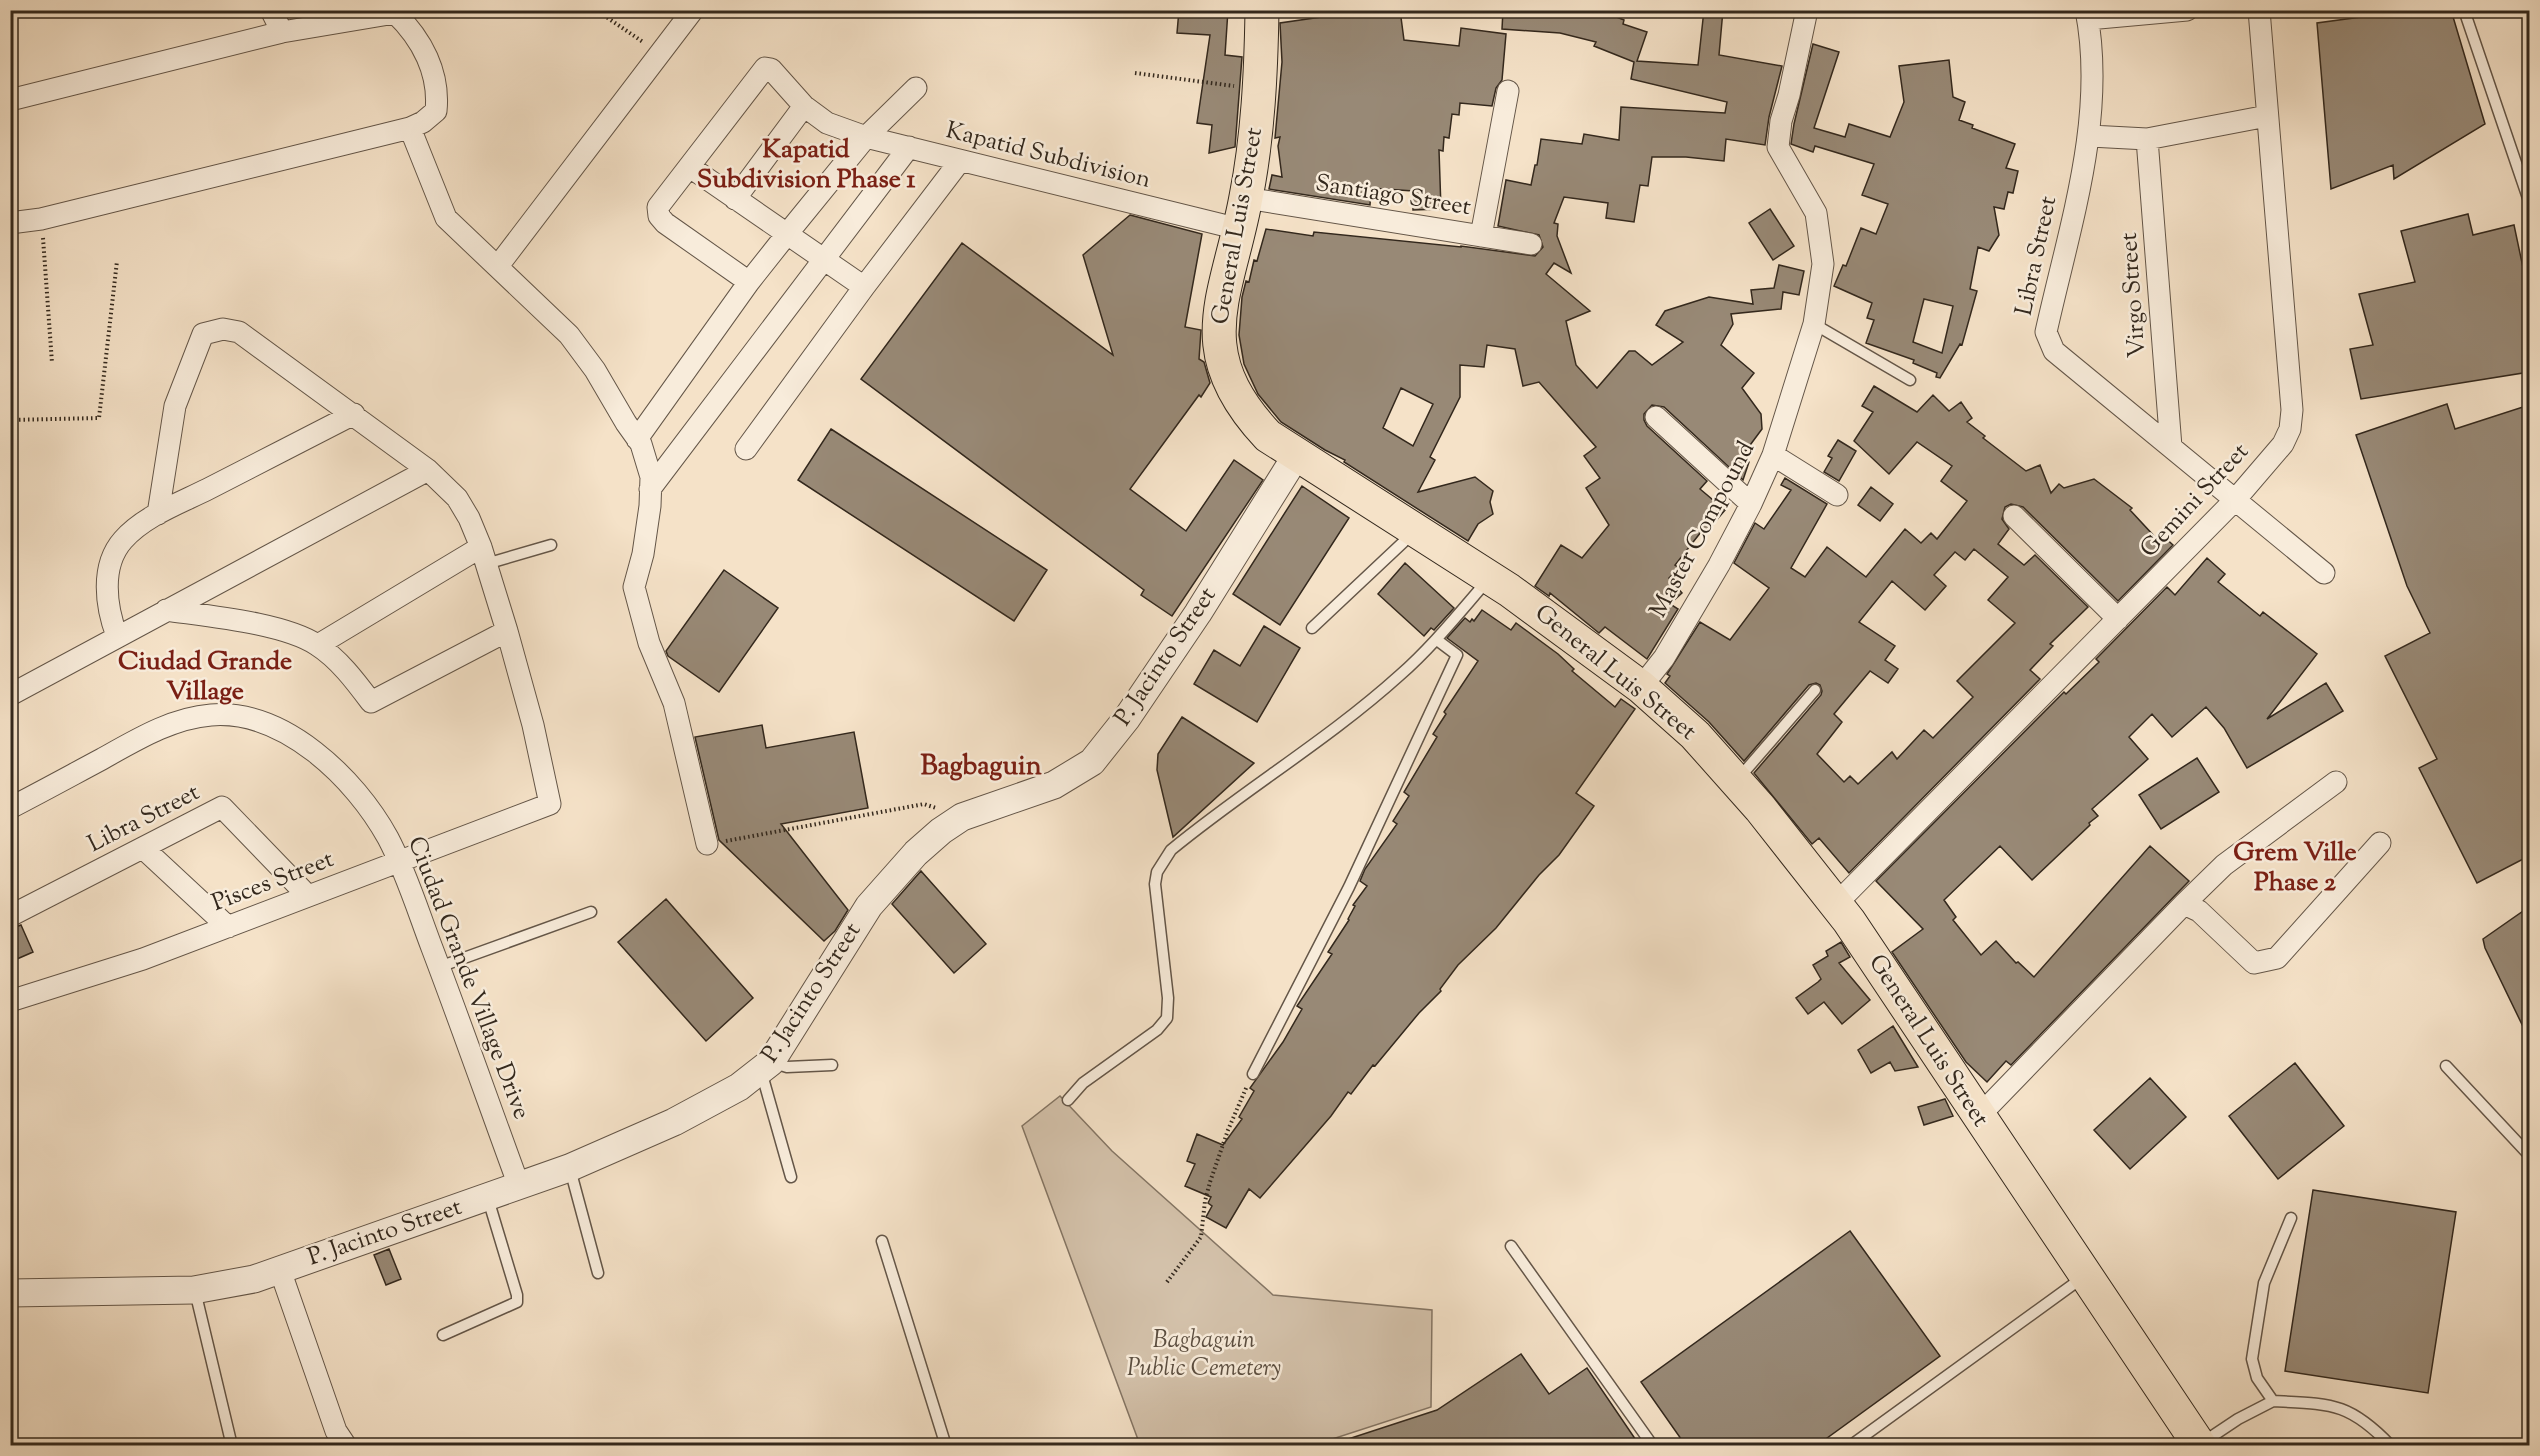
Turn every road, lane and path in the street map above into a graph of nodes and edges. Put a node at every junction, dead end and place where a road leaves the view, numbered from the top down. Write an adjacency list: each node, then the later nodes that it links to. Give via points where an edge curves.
1 (271, 10): 10 (street)
2 (596, 10): 11 (path)
3 (693, 10): 11 (street)
4 (1262, 10): 28 (main road, General Luis Street, via 1255,146)
5 (1807, 10): 39 (street, Master Compound, via 1778,147 1816,213 1823,264)
6 (2187, 10): 9 (street)
7 (2259, 10): 18 (street, Gemini Street)
8 (2464, 10): 27 (lane)
9 (2087, 15): 20 (street, Libra Street, via 2094,77)
10 (282, 32): 16 (street); 19 (street, via 395,13 423,48 437,96 436,111)
11 (660, 54): 36 (street)
12 (1136, 73): 13 (path)
13 (1244, 87)
14 (916, 88): 21 (street)
15 (1509, 91): 32 (street)
16 (10, 100)
17 (804, 106): 21 (street, Kapatid Subdivision, via 827,123); 25 (street, Kapatid Subdivision, via 771,69 762,69); 26 (street)
18 (2267, 116): 22 (street); 53 (street, Gemini Street, via 2292,410 2283,444)
19 (410, 128): 29 (street); 36 (street, via 446,218)
20 (2090, 136): 22 (street); 46 (street, Libra Street, via 2046,332 2054,351)
21 (866, 137): 23 (street, Kapatid Subdivision); 31 (street)
22 (2147, 138): 46 (street, Virgo Street)
23 (909, 147): 24 (street, Kapatid Subdivision); 34 (street)
24 (960, 161): 28 (street, Kapatid Subdivision); 38 (street)
25 (690, 167): 26 (street); 37 (street, via 658,207 659,216)
26 (735, 199): 31 (street)
27 (2529, 204)
28 (1243, 213): 32 (street, Santiago Street); 49 (main road, General Luis Street, via 1219,311 1224,366 1241,405 1268,436)
29 (41, 219): 30 (street); 40 (path)
30 (10, 223)
31 (787, 234): 34 (street); 37 (street)
32 (1481, 236): 33 (street, Santiago Street)
33 (1531, 244)
34 (824, 260): 38 (street); 51 (street)
35 (117, 261): 44 (path, via 99,418)
36 (498, 266): 45 (street, via 569,335)
37 (749, 282): 45 (street)
38 (864, 288): 47 (street)
39 (1814, 324): 41 (lane); 48 (street, Master Compound)
40 (51, 363)
41 (1910, 380)
42 (354, 414): 50 (street); 55 (street); 55 (street, via 239,332 223,329 203,334 175,406)
43 (1656, 417): 54 (street)
44 (10, 420)
45 (637, 439): 51 (street, via 647,460)
46 (2171, 447): 53 (street, Libra Street)
47 (746, 449)
48 (1773, 455): 52 (street); 54 (street, Master Compound)
49 (1296, 456): 57 (main road, General Luis Street); 75 (street, P. Jacinto Street, via 1198,613 1127,718 1092,762 1054,785)
50 (428, 470): 59 (street, via 457,498); 62 (street)
51 (650, 489): 77 (street, via 645,540 634,587 649,643 674,703)
52 (1837, 495)
53 (2235, 500): 60 (street); 63 (street, Gemini Street)
54 (1751, 504): 69 (street, Master Compound, via 1670,648)
55 (158, 514): 66 (street, via 122,541 114,555 107,597)
56 (2014, 516): 63 (street)
57 (1417, 529): 61 (main road, General Luis Street); 64 (lane)
58 (551, 545): 59 (lane)
59 (483, 556): 65 (street); 68 (street)
60 (2324, 573)
61 (1490, 577): 67 (lane); 69 (main road, General Luis Street)
62 (166, 610): 66 (street); 68 (street, via 267,627)
63 (2118, 619): 81 (street, Gemini Street)
64 (1312, 628)
65 (507, 631): 68 (street, via 371,702); 79 (street, Pisces Street, via 550,804)
66 (117, 636): 71 (street)
67 (1437, 639): 91 (lane, via 1457,655 1349,887); 92 (lane, via 1399,677 1339,726 1171,850 1157,872 1155,884 1167,1018 1157,1030 1083,1083)
68 (318, 645)
69 (1641, 687): 72 (main road, General Luis Street, via 1695,735)
70 (1815, 690): 72 (lane)
71 (10, 695)
72 (1736, 782): 81 (main road, General Luis Street)
73 (2336, 782): 82 (street, via 2224,865)
74 (10, 808): 79 (street, Ciudad Grande Village Drive, via 182,720 245,715 273,725 325,762 370,813)
75 (962, 817): 77 (path, via 924,804); 89 (street, P. Jacinto Street, via 940,831 869,906)
76 (2380, 843): 82 (street, via 2277,958 2254,963 2199,911)
77 (707, 844)
78 (143, 848): 80 (street, Libra Street, via 222,807); 84 (street, Libra Street); 85 (street)
79 (399, 862): 80 (street, Pisces Street); 86 (street, Ciudad Grande Village Drive)
80 (308, 896): 85 (street, Pisces Street)
81 (1837, 903): 93 (main road, General Luis Street)
82 (2184, 904): 93 (street)
83 (591, 912): 86 (lane)
84 (10, 916)
85 (228, 927): 87 (street, Pisces Street)
86 (439, 968): 97 (street, Ciudad Grande Village Drive)
87 (10, 1001)
88 (832, 1065): 89 (lane)
89 (766, 1066): 95 (street, P. Jacinto Street, via 716,1101); 96 (lane)
90 (2446, 1066): 94 (lane)
91 (1253, 1074): 105 (path, via 1216,1162 1204,1201 1202,1236)
92 (1068, 1100)
93 (1978, 1117): 104 (main road, General Luis Street)
94 (2529, 1156)
95 (569, 1168): 97 (street, P. Jacinto Street); 103 (lane)
96 (791, 1178)
97 (519, 1186): 98 (street, P. Jacinto Street)
98 (487, 1197): 102 (street, P. Jacinto Street); 108 (lane, via 517,1302)
99 (2291, 1218): 109 (lane, via 2264,1283 2252,1359 2257,1378)
100 (882, 1241): 113 (lane)
101 (1511, 1246): 114 (lane)
102 (280, 1270): 106 (street, P. Jacinto Street); 112 (street, via 336,1431)
103 (598, 1273)
104 (2085, 1276): 110 (main road, General Luis Street); 115 (lane)
105 (1167, 1281)
106 (194, 1290): 107 (street, P. Jacinto Street); 111 (lane)
107 (10, 1293)
108 (443, 1335)
109 (2273, 1401): 110 (lane); 116 (lane, via 2321,1404 2348,1411 2371,1425)
110 (2199, 1445)
111 (232, 1446)
112 (345, 1446)
113 (946, 1446)
114 (1653, 1446)
115 (1850, 1446)
116 (2391, 1446)

